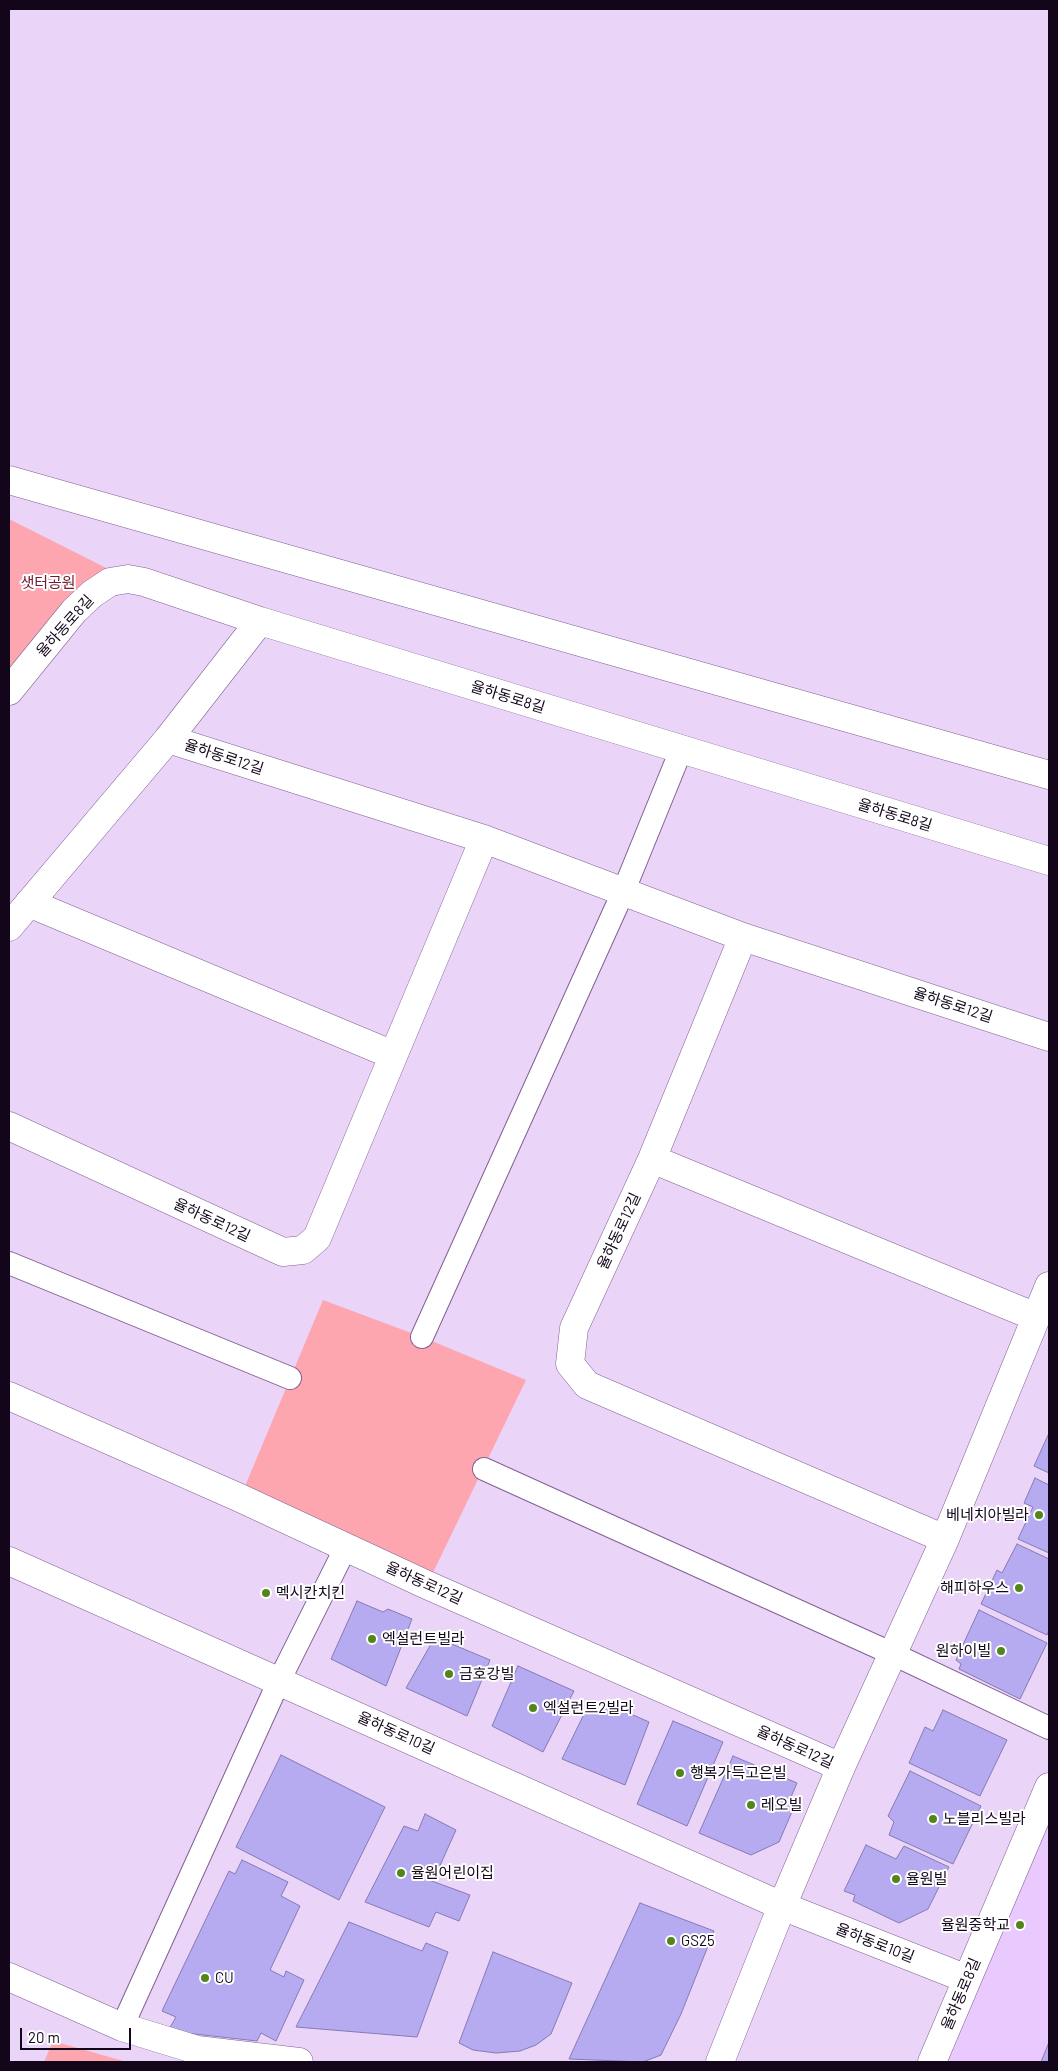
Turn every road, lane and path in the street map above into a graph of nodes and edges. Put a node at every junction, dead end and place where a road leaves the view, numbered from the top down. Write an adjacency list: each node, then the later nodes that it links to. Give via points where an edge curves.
1 (9, 480): 6 (street)
2 (260, 621): 3 (street, 율하동로8길, via 144,582 128,579 110,582 74,612); 4 (street); 5 (street, 율하동로8길)
3 (9, 691)
4 (168, 739): 7 (street, 율하동로12길); 10 (street, 율하동로12길)
5 (681, 750): 8 (street, 율하동로8길); 9 (street)
6 (1049, 776)
7 (484, 839): 9 (street, 율하동로12길); 14 (street, 율하동로12길)
8 (1049, 861)
9 (624, 890): 12 (street, 율하동로12길); 20 (street)
10 (29, 903): 11 (street, 율하동로12길); 14 (street)
11 (9, 927)
12 (743, 936): 13 (street, 율하동로12길); 16 (street, 율하동로12길)
13 (1049, 1037)
14 (393, 1055): 15 (street, 율하동로12길, via 317,1238 302,1250 283,1252)
15 (9, 1126)
16 (652, 1158): 19 (street); 24 (street, 율하동로12길, via 574,1328 570,1364 587,1385)
17 (9, 1263): 21 (street)
18 (1049, 1286): 19 (street, 율하동로12길)
19 (1036, 1317): 24 (street, 율하동로12길)
20 (422, 1337)
21 (290, 1378)
22 (9, 1396): 25 (street, 율하동로12길)
23 (484, 1468): 27 (street)
24 (945, 1539): 27 (street, 율하동로12길)
25 (346, 1547): 28 (street); 30 (street, 율하동로12길)
26 (9, 1561): 28 (street, 율하동로10길)
27 (894, 1654): 29 (street); 30 (street, 율하동로12길)
28 (279, 1681): 32 (street, 율하동로10길); 35 (street)
29 (1049, 1728)
30 (841, 1767): 32 (street, 율하동로12길)
31 (1049, 1787): 34 (street, 율하동로8길)
32 (782, 1906): 34 (street, 율하동로10길); 37 (street)
33 (9, 1977): 35 (street)
34 (967, 1979): 38 (street, 율하동로8길)
35 (122, 2027): 36 (street, via 198,2050)
36 (299, 2062)
37 (720, 2062)
38 (932, 2062)

